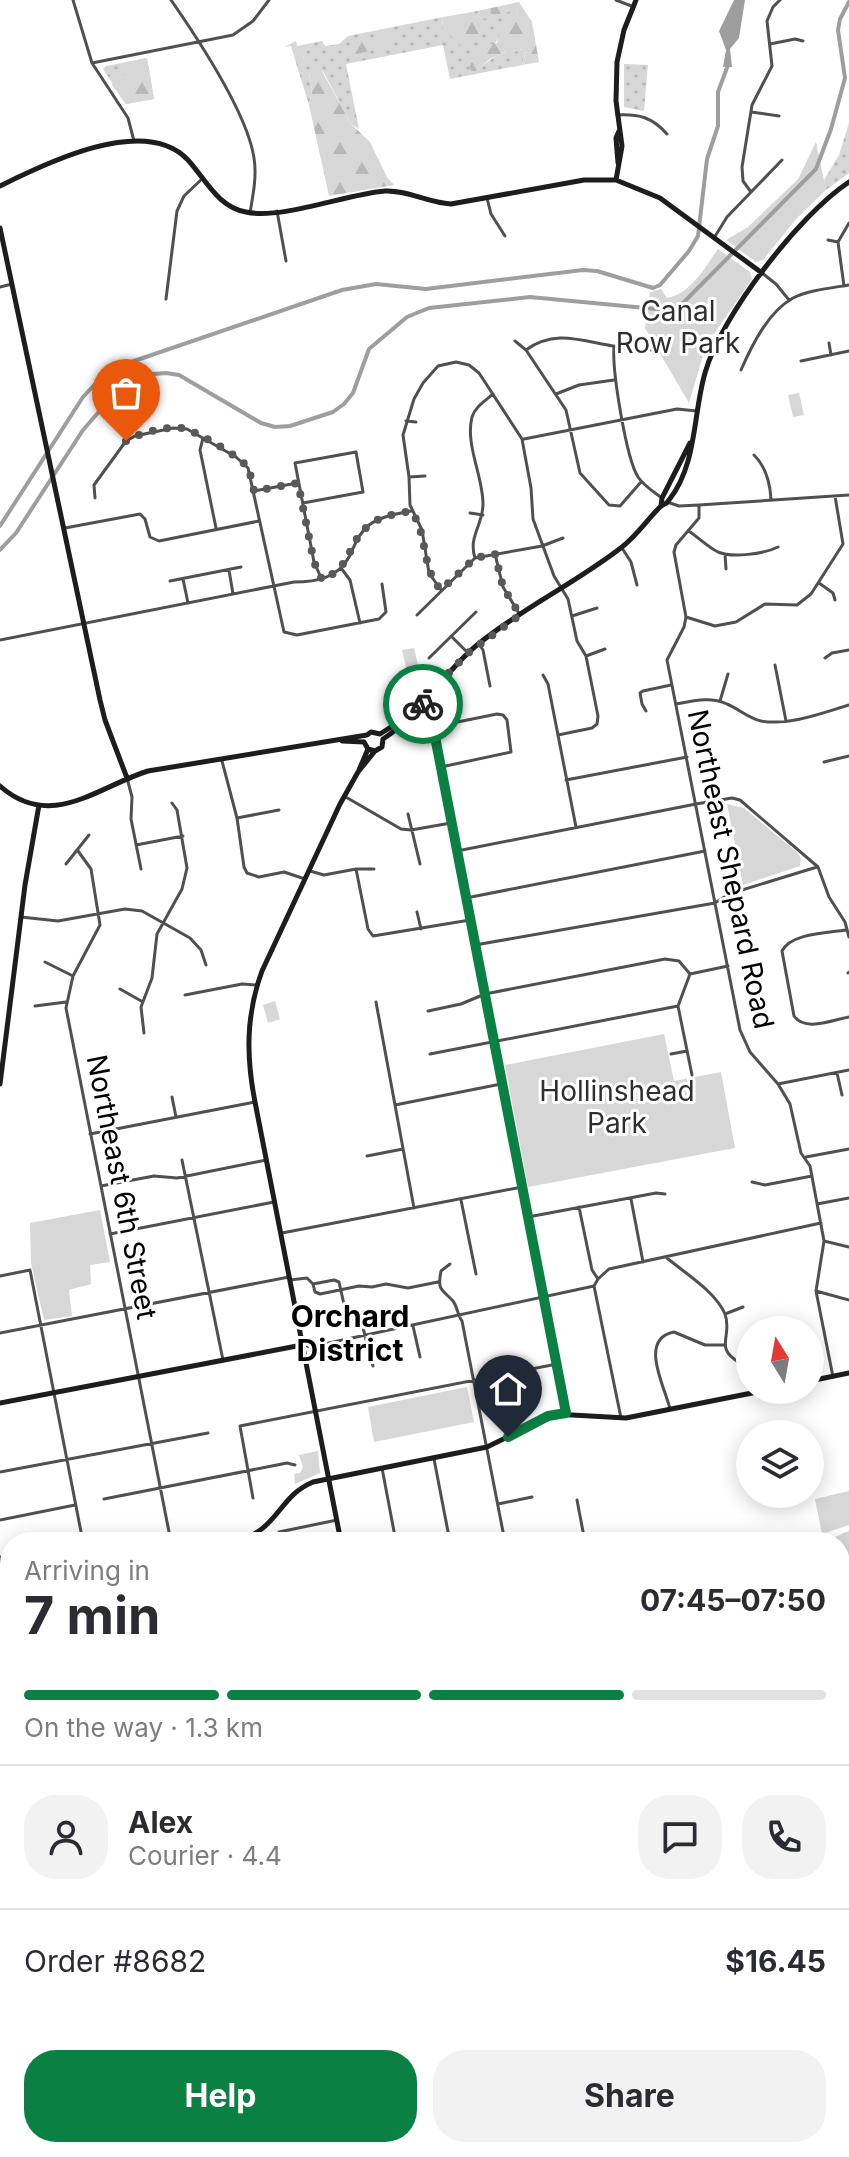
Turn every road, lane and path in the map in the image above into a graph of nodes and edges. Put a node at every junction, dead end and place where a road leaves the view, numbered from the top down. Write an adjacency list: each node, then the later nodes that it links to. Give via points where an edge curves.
1 (73, 0): 11 (street)
2 (171, 0): 9 (street)
3 (269, 0): 9 (street, via 243,30)
4 (616, 0): 7 (street)
5 (636, 0): 7 (main road)
6 (780, 0): 10 (street, via 767,21)
7 (634, 7): 15 (main road, via 617,62)
8 (803, 41): 10 (street)
9 (200, 42): 11 (street); 27 (street, via 250,140 255,171)
10 (770, 44): 13 (street, via 772,66)
11 (92, 63): 18 (street, via 128,118)
12 (758, 79): 13 (street)
13 (764, 84): 14 (street)
14 (751, 112): 16 (street); 24 (street, via 742,167)
15 (617, 115): 17 (street, via 644,116); 21 (main road, via 622,146)
16 (779, 116)
17 (667, 134)
18 (134, 141): 20 (main road, via 173,147); 23 (main road, via 76,152)
19 (782, 160): 24 (street)
20 (203, 178): 27 (main road, via 222,201); 39 (street, via 177,211)
21 (616, 180): 25 (main road, via 584,180); 31 (main road, via 647,191)
22 (849, 182): 35 (main road, via 804,220)
23 (0, 186)
24 (751, 192): 31 (street)
25 (487, 198): 26 (main road, via 441,203 381,191); 30 (street)
26 (277, 211): 27 (main road); 34 (street)
27 (250, 213)
28 (849, 223): 33 (street)
29 (0, 228): 36 (main road)
30 (505, 236)
31 (711, 236): 35 (main road)
32 (828, 240): 33 (street)
33 (838, 242): 37 (street)
34 (286, 261)
35 (762, 273): 40 (street); 53 (main road, via 715,347)
36 (12, 284): 38 (street); 77 (main road)
37 (847, 286): 40 (street)
38 (0, 287)
39 (166, 299)
40 (789, 300): 49 (street, via 760,334)
41 (515, 341): 44 (street)
42 (829, 343): 47 (street)
43 (614, 347): 44 (street, via 564,336); 45 (street); 50 (street)
44 (526, 350): 52 (street)
45 (652, 350)
46 (849, 351): 47 (street)
47 (831, 355): 48 (street)
48 (801, 361)
49 (741, 370)
50 (615, 380): 52 (street); 54 (street)
51 (494, 394): 55 (street, via 469,365 447,362 423,383); 59 (street); 75 (street, via 472,419)
52 (556, 394): 57 (street)
53 (697, 411): 54 (street, via 677,409); 69 (main road, via 687,463)
54 (623, 420): 57 (street); 63 (street)
55 (406, 421): 56 (street); 62 (street)
56 (416, 422)
57 (571, 430): 59 (street); 63 (street, via 580,473 609,505 620,506)
58 (203, 438): 65 (street, via 243,462); 68 (street, via 175,428 129,438 94,485); 78 (street, via 200,450)
59 (522, 439): 81 (street, via 531,509)
60 (754, 455): 70 (street, via 768,479)
61 (425, 476): 62 (street)
62 (409, 477): 73 (street)
63 (641, 482): 69 (street)
64 (298, 483): 65 (street); 71 (street); 71 (street, via 295,463 356,452 363,492)
65 (254, 491): 76 (street)
66 (849, 495): 67 (street)
67 (835, 496): 70 (street); 94 (street, via 843,544)
68 (95, 498)
69 (665, 500): 72 (street); 82 (main road)
70 (771, 500): 72 (street)
71 (303, 503): 92 (street)
72 (699, 505): 79 (street, via 699,518)
73 (411, 511): 88 (street, via 370,525); 99 (street, via 422,530 429,573)
74 (470, 513): 75 (street)
75 (483, 515): 86 (street, via 472,542)
76 (259, 521): 78 (street); 97 (street)
77 (64, 528): 78 (street, via 138,514 144,516 155,541); 109 (main road)
78 (217, 530)
79 (690, 532): 85 (street); 108 (street, via 674,552)
80 (563, 538): 81 (street)
81 (542, 546): 84 (street); 98 (street)
82 (622, 547): 96 (street); 98 (main road)
83 (778, 547): 85 (street)
84 (495, 554): 86 (street); 106 (street, via 503,587)
85 (725, 554): 89 (street)
86 (475, 558): 99 (street)
87 (241, 567): 90 (street)
88 (341, 568): 92 (street); 110 (street, via 350,580)
89 (726, 569)
90 (229, 570): 91 (street); 100 (street)
91 (183, 579): 93 (street); 102 (street)
92 (322, 580): 97 (street)
93 (170, 581)
94 (819, 583): 101 (street); 108 (street, via 797,605 765,604 728,624 715,626)
95 (382, 584): 110 (street, via 386,612)
96 (637, 585)
97 (273, 587): 100 (street); 110 (street, via 287,634)
98 (561, 588): 106 (main road); 107 (street)
99 (441, 590): 105 (street)
100 (233, 594): 102 (street)
101 (835, 600)
102 (188, 603): 109 (street)
103 (597, 608): 107 (street)
104 (476, 612): 111 (street)
105 (417, 615)
106 (520, 615): 113 (main road)
107 (572, 616): 117 (street)
108 (686, 617): 123 (street, Northeast Shepard Road, via 668,654)
109 (85, 623): 112 (street); 143 (main road, via 105,720)
110 (360, 623)
111 (451, 636): 116 (street); 118 (street)
112 (0, 640)
113 (479, 644): 116 (main road); 124 (street)
114 (605, 649): 117 (street)
115 (849, 650): 119 (street)
116 (468, 653): 126 (main road)
117 (586, 656): 132 (street, via 599,720 592,728)
118 (429, 658)
119 (825, 658)
120 (775, 665): 130 (street)
121 (728, 674): 125 (street)
122 (543, 675): 132 (street)
123 (672, 685): 127 (street, Northeast Shepard Road); 129 (street, via 640,693)
124 (490, 686)
125 (720, 701): 127 (street); 130 (street, via 753,718)
126 (421, 702): 131 (street); 133 (main road, via 401,726)
127 (676, 704): 138 (street, Northeast Shepard Road)
128 (849, 705): 130 (street)
129 (646, 711)
130 (786, 721)
131 (433, 727): 141 (street); 141 (street, via 503,715 510,733 511,752)
132 (558, 735): 144 (street)
133 (382, 737): 134 (main road, via 375,732); 136 (main road, via 382,747)
134 (366, 739): 135 (main road); 139 (main road)
135 (368, 749): 136 (main road); 142 (main road)
136 (375, 751): 142 (main road)
137 (849, 756): 140 (street)
138 (687, 757): 144 (street); 148 (street, Northeast Shepard Road)
139 (222, 758): 143 (main road); 152 (street)
140 (824, 762)
141 (441, 767): 153 (street)
142 (358, 772): 146 (main road)
143 (127, 778): 149 (main road, via 73,803); 158 (street)
144 (566, 780): 154 (street)
145 (0, 786): 149 (main road)
146 (344, 796): 155 (street, via 395,827); 168 (main road)
147 (172, 803): 157 (street)
148 (696, 804): 154 (street); 161 (street, Northeast Shepard Road); 164 (street, via 740,800)
149 (39, 805): 174 (main road)
150 (279, 810): 152 (street)
151 (408, 814): 155 (street)
152 (237, 818): 169 (street, via 247,873 259,877 284,872)
153 (451, 823): 155 (street); 160 (street)
154 (576, 827): 160 (street)
155 (411, 830): 163 (street)
156 (89, 835): 159 (street)
157 (183, 836): 158 (street); 176 (street, via 186,873)
158 (136, 845): 165 (street)
159 (78, 851): 162 (street); 173 (street, Northeast 6th Street, via 91,869)
160 (457, 851): 170 (street)
161 (705, 851): 170 (street); 171 (street, Northeast Shepard Road)
162 (66, 864)
163 (420, 864)
164 (818, 867): 171 (street); 178 (street)
165 (141, 869)
166 (356, 869): 167 (street); 168 (street, via 324,875); 177 (street, via 370,934)
167 (374, 869)
168 (309, 871): 169 (main road)
169 (305, 879): 186 (main road)
170 (466, 898): 175 (street)
171 (715, 903): 180 (street); 183 (street, Northeast Shepard Road)
172 (417, 912): 177 (street)
173 (100, 914): 174 (street, via 58,921); 176 (street, via 132,908); 185 (street, Northeast 6th Street, via 98,934)
174 (21, 917): 202 (main road)
175 (470, 920): 177 (street); 180 (street)
176 (163, 922): 182 (street, via 194,942); 191 (street)
177 (421, 929)
178 (846, 930): 179 (street); 196 (street, via 793,940 782,951 798,1022)
179 (849, 937)
180 (475, 945): 188 (street)
181 (45, 962): 185 (street)
182 (206, 965)
183 (728, 966): 184 (street); 208 (street, Northeast Shepard Road, via 743,1040)
184 (690, 974): 188 (street, via 679,961 665,959); 194 (street)
185 (73, 976): 190 (street, Northeast 6th Street)
186 (257, 985): 189 (street); 211 (main road, via 248,1048)
187 (120, 989): 191 (street)
188 (485, 994): 195 (street); 198 (street)
189 (185, 995)
190 (66, 1002): 193 (street); 214 (street, Northeast 6th Street)
191 (143, 1002): 197 (street)
192 (376, 1002): 212 (street)
193 (35, 1006)
194 (678, 1006): 198 (street); 199 (street)
195 (428, 1011)
196 (849, 1017)
197 (144, 1033)
198 (494, 1041): 200 (street); 207 (street)
199 (687, 1051): 201 (street); 205 (street)
200 (430, 1054)
201 (671, 1054)
202 (1, 1070): 206 (main road)
203 (849, 1070): 204 (street)
204 (837, 1073): 208 (street); 209 (street)
205 (692, 1075)
206 (0, 1084)
207 (502, 1084): 212 (street); 225 (street)
208 (778, 1084): 218 (street, Northeast Shepard Road, via 790,1104)
209 (842, 1095)
210 (172, 1097): 213 (street)
211 (255, 1102): 213 (street); 220 (main road)
212 (395, 1105): 215 (street)
213 (176, 1117): 214 (street)
214 (90, 1134): 224 (street, Northeast 6th Street)
215 (403, 1149): 217 (street); 233 (street)
216 (849, 1149): 218 (street)
217 (367, 1156)
218 (804, 1157): 222 (street, Northeast Shepard Road)
219 (182, 1160): 221 (street)
220 (266, 1160): 221 (street); 230 (main road)
221 (187, 1176): 224 (street); 234 (street)
222 (812, 1176): 223 (street, via 765,1185); 231 (street, Northeast Shepard Road)
223 (752, 1182)
224 (101, 1186): 238 (street, Northeast 6th Street)
225 (522, 1187): 229 (street); 235 (street)
226 (665, 1194): 227 (street)
227 (631, 1198): 232 (street); 242 (street)
228 (849, 1198): 231 (street)
229 (461, 1200): 233 (street); 244 (street)
230 (274, 1202): 234 (street); 237 (main road)
231 (817, 1204): 236 (street, Northeast Shepard Road)
232 (579, 1207): 235 (street); 247 (street)
233 (414, 1208): 237 (street)
234 (196, 1216): 238 (street); 253 (street)
235 (528, 1217): 254 (street)
236 (821, 1223): 239 (street, Northeast Shepard Road); 241 (street)
237 (281, 1233): 246 (main road)
238 (110, 1234): 257 (street, Northeast 6th Street)
239 (824, 1241): 240 (street); 252 (street, Northeast Shepard Road)
240 (849, 1247)
241 (667, 1258): 242 (street); 258 (street, via 717,1300)
242 (643, 1262): 247 (street, via 609,1269)
243 (450, 1264): 248 (street, via 441,1271)
244 (476, 1274)
245 (0, 1276): 260 (street, via 30,1270)
246 (290, 1278): 249 (street, via 307,1278); 253 (street); 264 (main road)
247 (598, 1279): 250 (street)
248 (439, 1282): 251 (street); 259 (street)
249 (313, 1284): 251 (street, via 316,1293); 251 (street, via 334,1280)
250 (594, 1286): 254 (street); 282 (street)
251 (341, 1290): 263 (street, via 347,1318 362,1324)
252 (816, 1291): 255 (street); 273 (street, Northeast Shepard Road)
253 (210, 1292): 257 (street); 267 (street)
254 (544, 1297): 259 (street); 269 (street)
255 (849, 1300)
256 (743, 1307): 258 (street)
257 (125, 1309): 260 (street); 272 (street, Northeast 6th Street)
258 (725, 1314): 265 (street)
259 (458, 1316): 261 (street); 275 (street)
260 (41, 1325): 262 (street); 276 (street)
261 (413, 1326): 263 (street); 266 (street)
262 (0, 1333)
263 (365, 1336): 264 (street); 270 (street)
264 (302, 1345): 267 (main road); 280 (main road)
265 (724, 1345): 268 (street); 279 (street, via 705,1345 674,1332 662,1336 654,1351)
266 (420, 1357)
267 (223, 1360): 272 (main road)
268 (736, 1361)
269 (558, 1364): 275 (street); 281 (street)
270 (373, 1366)
271 (849, 1373): 273 (main road)
272 (138, 1376): 276 (main road); 284 (street, Northeast 6th Street)
273 (833, 1377): 274 (main road)
274 (824, 1379)
275 (474, 1380): 280 (street); 285 (street)
276 (54, 1393): 278 (main road); 287 (street)
277 (736, 1396): 279 (main road)
278 (0, 1403)
279 (670, 1409): 282 (main road)
280 (316, 1412): 290 (street, via 240,1426); 292 (main road)
281 (566, 1413): 282 (main road); 285 (main road, via 548,1416)
282 (621, 1418)
283 (208, 1433): 284 (street)
284 (151, 1444): 287 (street); 293 (street, Northeast 6th Street)
285 (487, 1447): 286 (main road); 298 (street)
286 (433, 1457): 289 (main road); 308 (street)
287 (67, 1460): 291 (street); 299 (street)
288 (295, 1465): 290 (street)
289 (382, 1468): 292 (main road); 307 (street)
290 (248, 1470): 293 (street); 295 (street)
291 (0, 1472)
292 (329, 1478): 301 (main road); 304 (main road, via 296,1491)
293 (160, 1488): 296 (street); 303 (street, Northeast 6th Street)
294 (532, 1497): 298 (street)
295 (253, 1498)
296 (104, 1499)
297 (577, 1500): 310 (street)
298 (498, 1504): 309 (street)
299 (76, 1505): 300 (street); 302 (street)
300 (0, 1520)
301 (337, 1520): 305 (street); 306 (main road)
302 (81, 1532)
303 (169, 1532)
304 (259, 1532)
305 (279, 1532)
306 (339, 1532)
307 (394, 1532)
308 (448, 1532)
309 (503, 1532)
310 (583, 1532)

